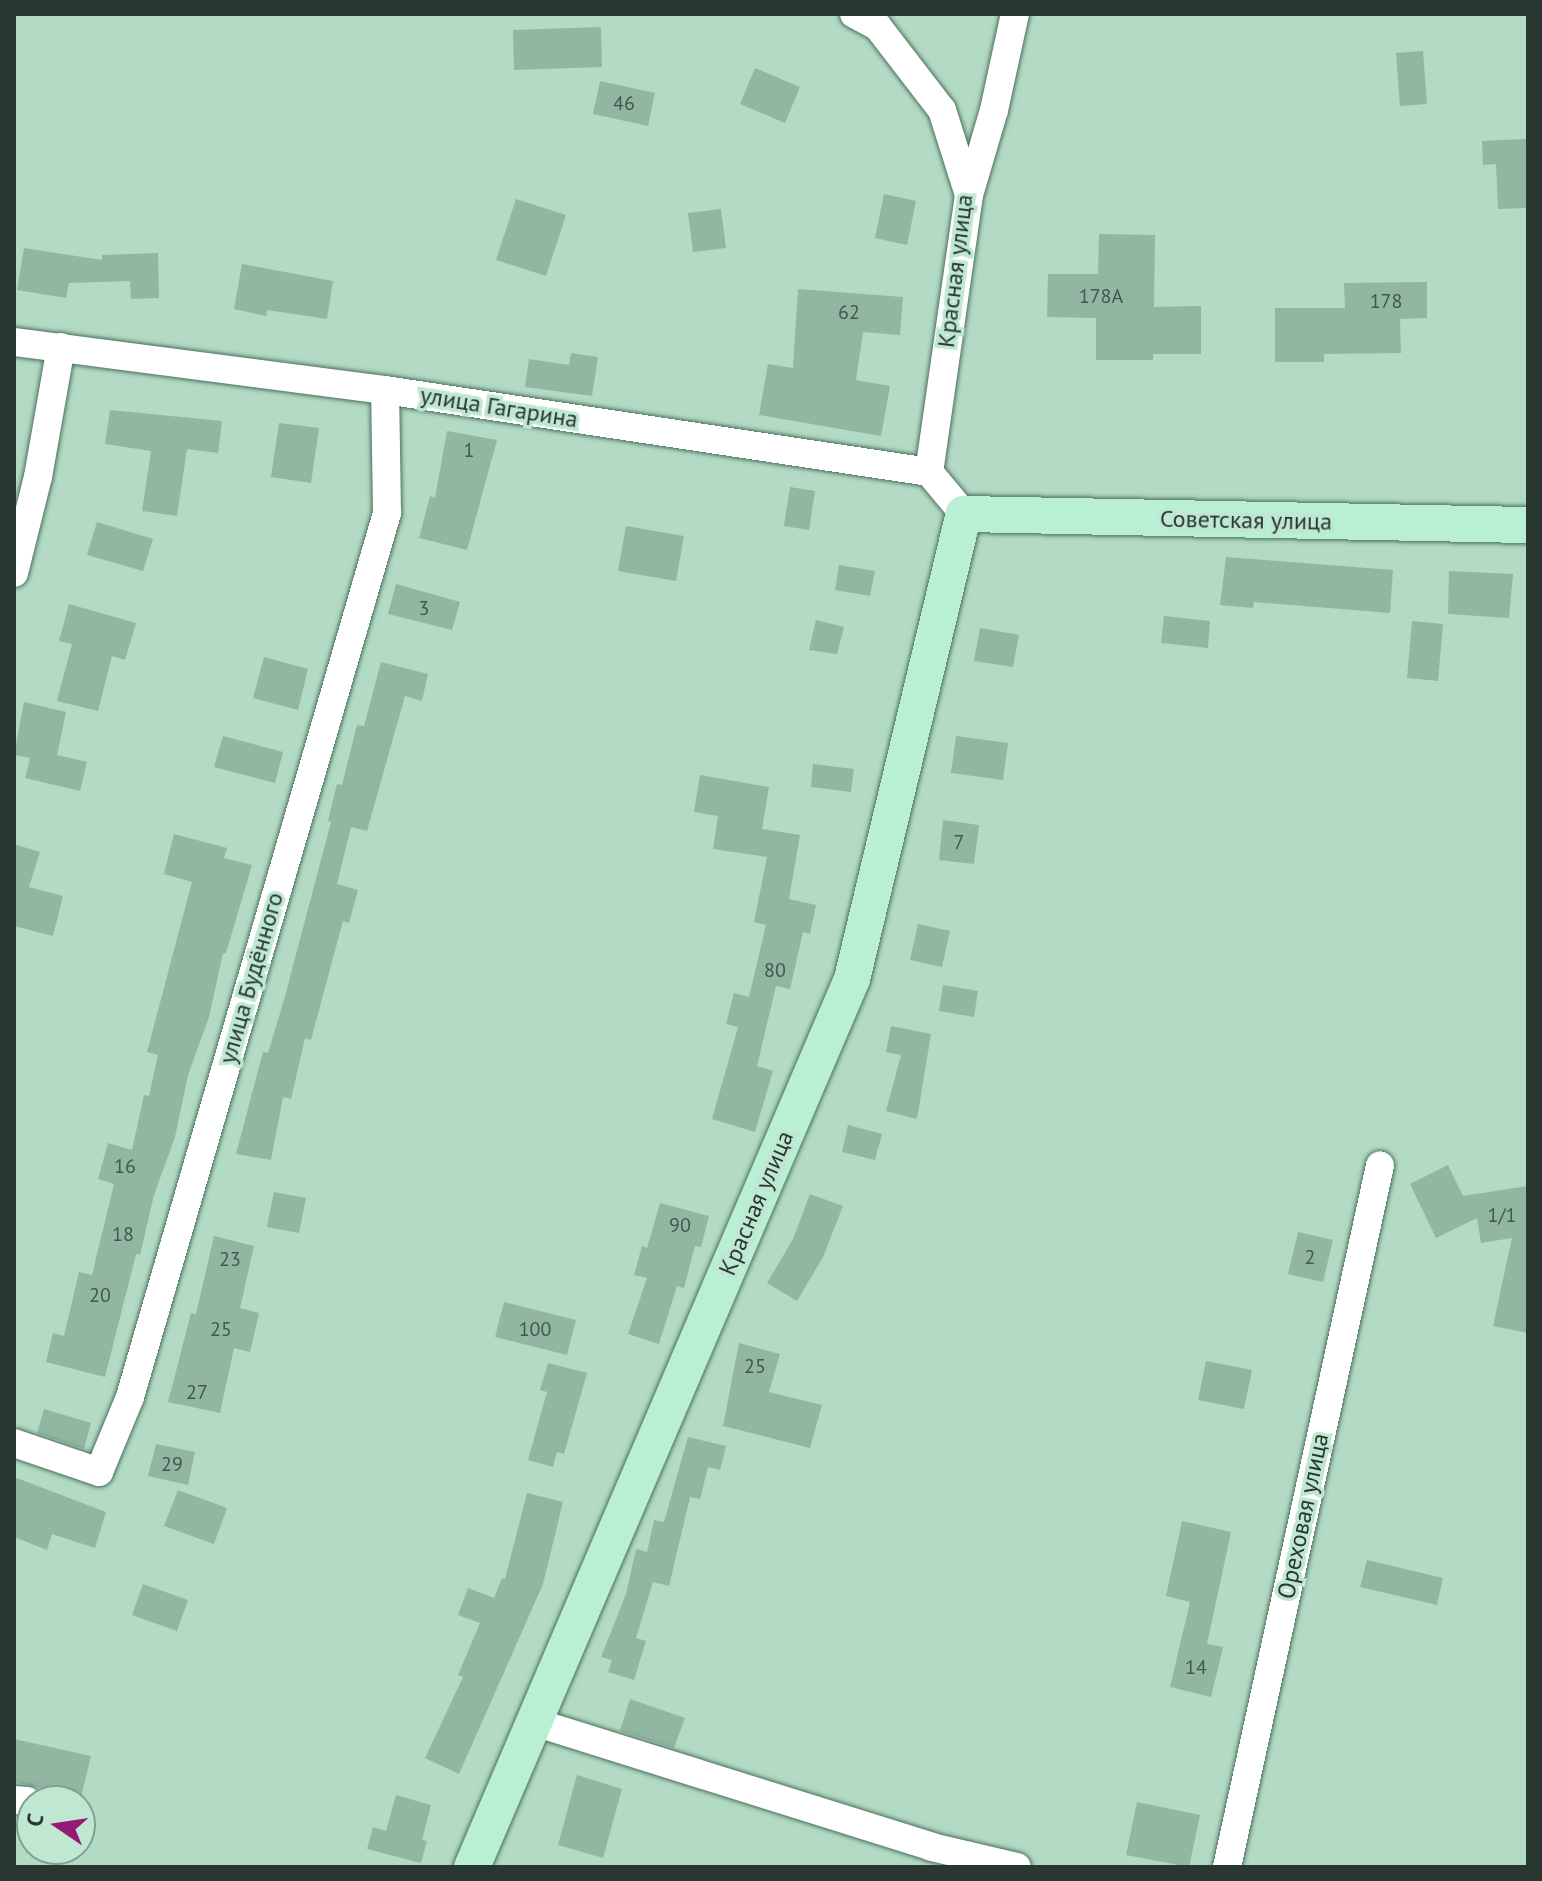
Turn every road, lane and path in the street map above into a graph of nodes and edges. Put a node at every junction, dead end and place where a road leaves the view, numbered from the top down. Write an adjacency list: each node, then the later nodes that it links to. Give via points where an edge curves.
1 (854, 14): 3 (street, Красная улица, via 878,27 942,110)
2 (1015, 14): 3 (street)
3 (969, 195): 7 (street, Красная улица)
4 (14, 342): 5 (street, улица Гагарина)
5 (61, 347): 6 (street, улица Гагарина); 10 (street)
6 (385, 390): 7 (street, улица Гагарина); 12 (street, улица Будённого, via 387,513 130,1397 99,1472)
7 (929, 472): 8 (street)
8 (964, 514): 9 (main road, Советская улица); 13 (main road, Красная улица, via 852,979)
9 (1528, 525)
10 (14, 573)
11 (1380, 1165): 17 (street, Ореховая улица)
12 (14, 1443)
13 (534, 1722): 14 (street); 15 (main road, Красная улица)
14 (971, 1862): 16 (street)
15 (472, 1867)
16 (1017, 1867)
17 (1227, 1867)

